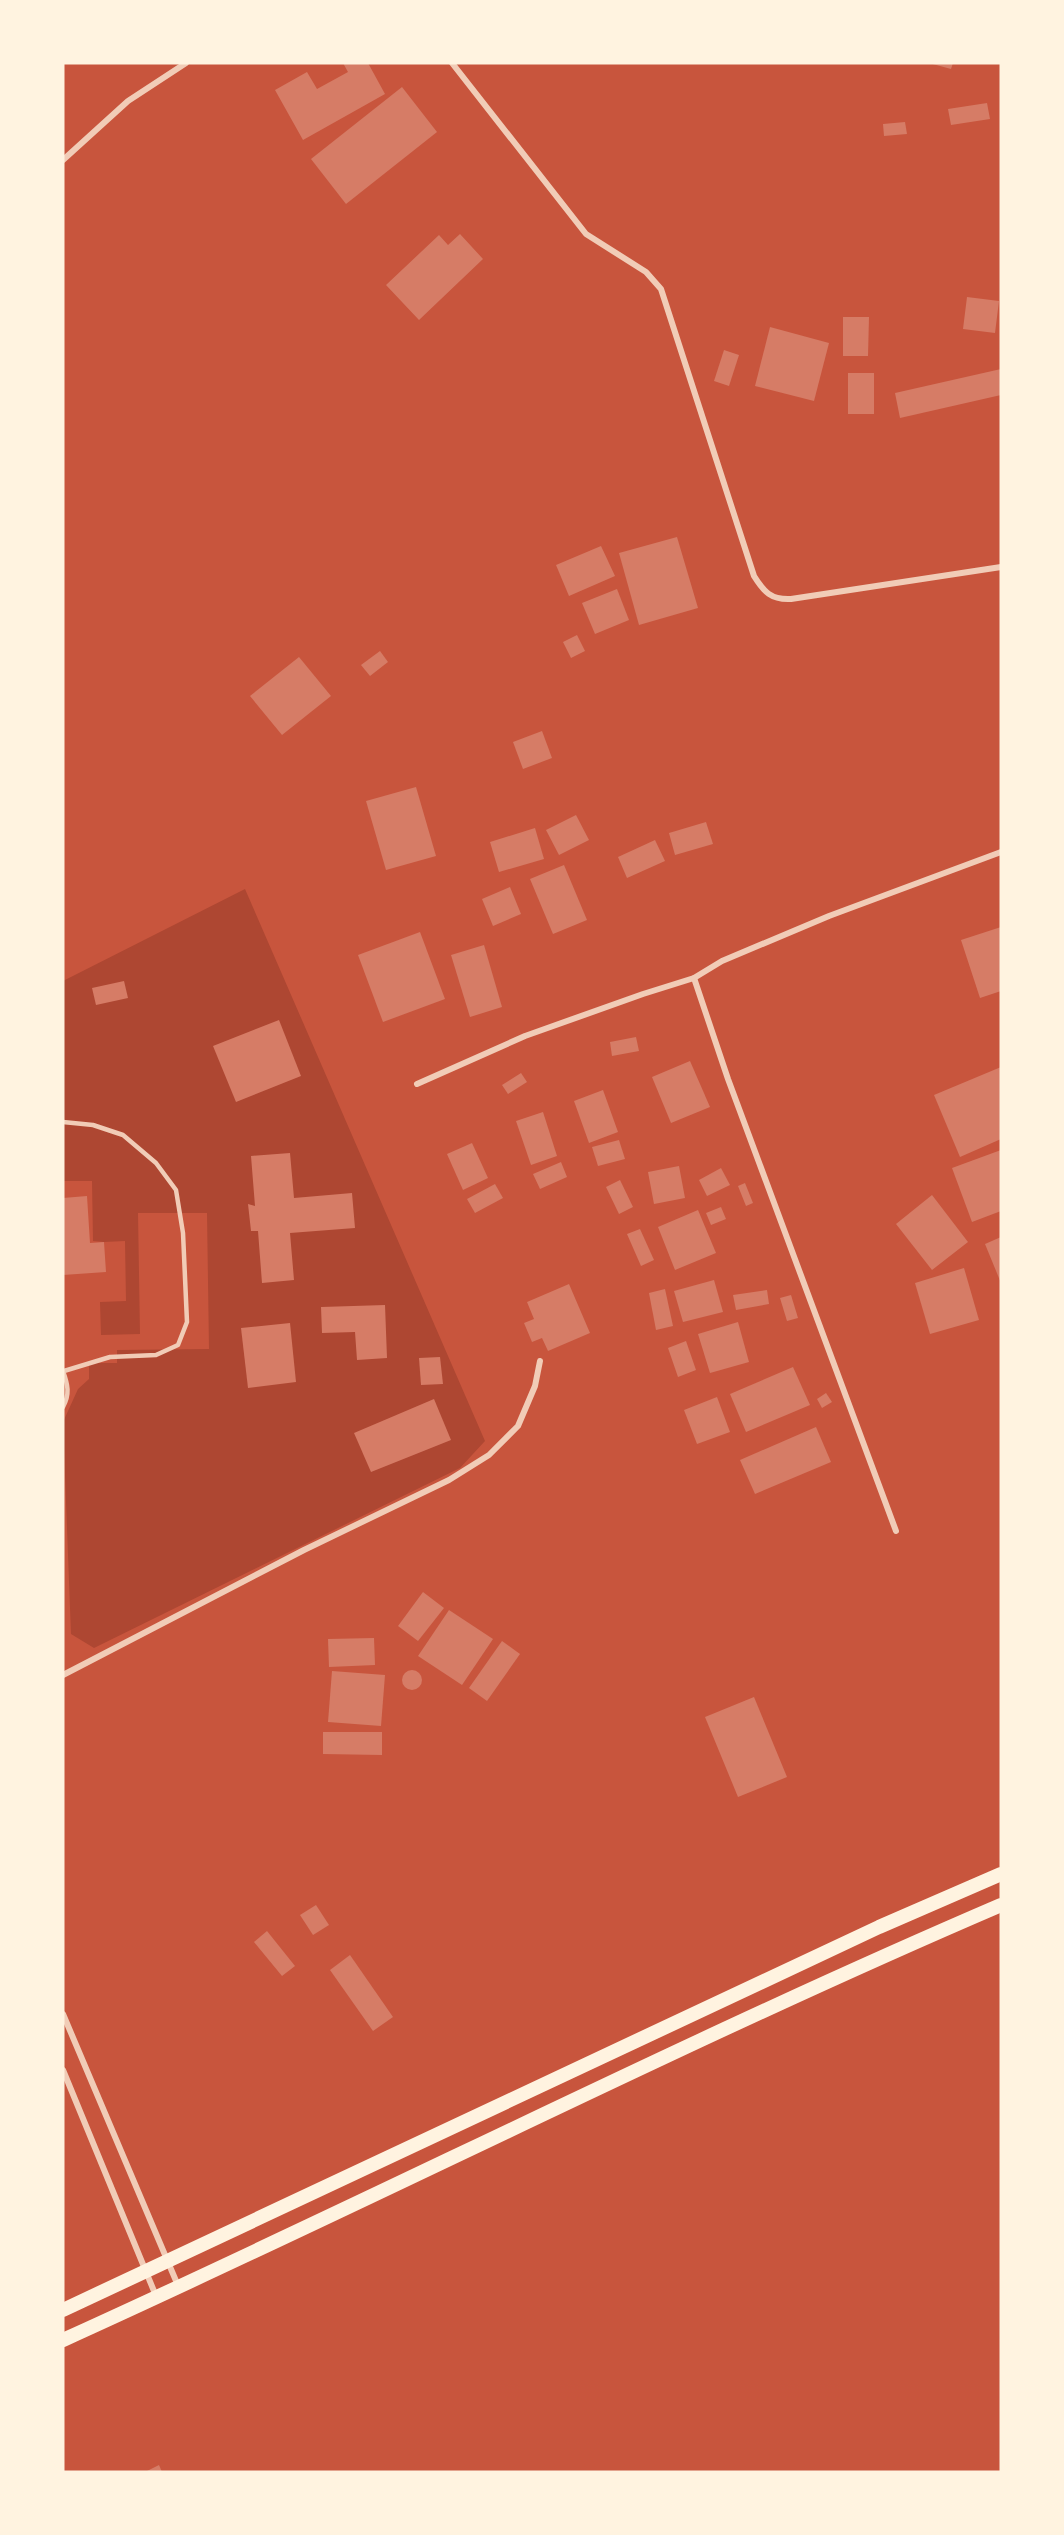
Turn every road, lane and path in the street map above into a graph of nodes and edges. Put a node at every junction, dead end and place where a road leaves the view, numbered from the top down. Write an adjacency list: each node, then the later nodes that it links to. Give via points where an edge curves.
1 (186, 63): 3 (street, via 128,101)
2 (452, 63): 4 (street, via 586,234 646,272 661,289 754,576 766,594 778,600 791,599)
3 (63, 160)
4 (1001, 567)
5 (1001, 852): 6 (street, via 829,916 722,961)
6 (694, 978): 7 (street, via 525,1036); 12 (street)
7 (417, 1084)
8 (63, 1122): 10 (lane, via 93,1125 123,1135 156,1163 176,1190 183,1233 187,1322 178,1345 156,1355 110,1357)
9 (540, 1361): 13 (street, via 532,1395 518,1426 495,1451 472,1467)
10 (63, 1371): 11 (lane, via 69,1387)
11 (63, 1407)
12 (896, 1531)
13 (63, 1675)
14 (1001, 1874): 18 (main road, via 879,1927)
15 (1001, 1905): 20 (main road, via 610,2082)
16 (63, 2014): 18 (street)
17 (63, 2070): 19 (street)
18 (168, 2261): 19 (main road); 20 (street)
19 (145, 2271): 21 (street); 22 (main road)
20 (179, 2289): 21 (main road)
21 (157, 2298): 23 (main road)
22 (63, 2310)
23 (63, 2340)

